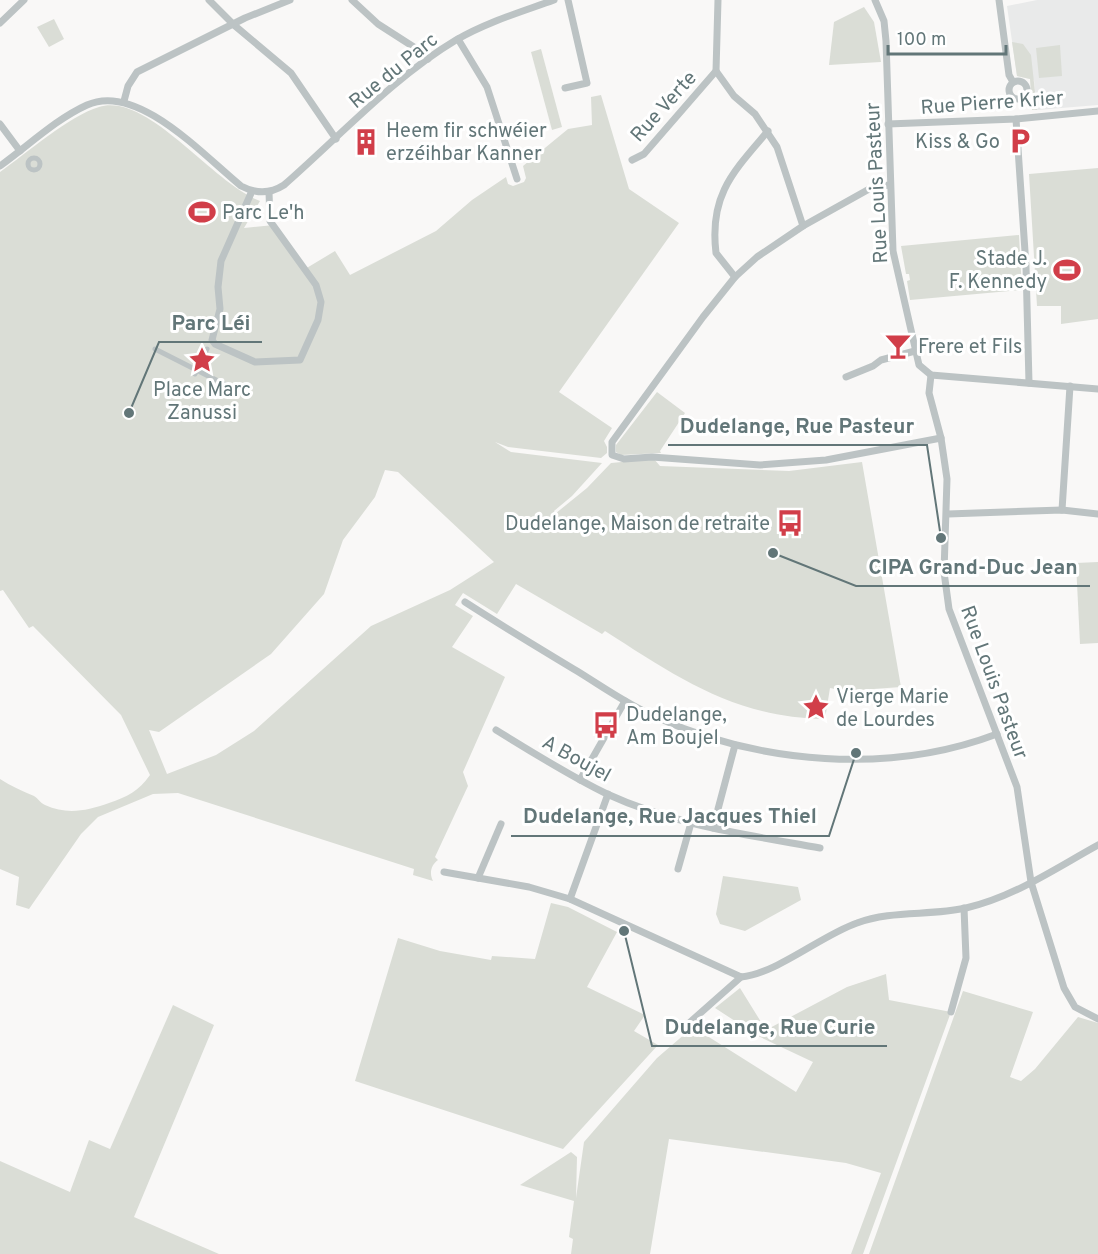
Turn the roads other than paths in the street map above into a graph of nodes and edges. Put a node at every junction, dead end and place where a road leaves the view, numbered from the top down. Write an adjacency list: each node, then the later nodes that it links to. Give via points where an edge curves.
1 (24, 0): 10 (street)
2 (209, 0): 11 (street)
3 (290, 0): 11 (street)
4 (352, 0): 13 (street, via 378,24)
5 (554, 0): 12 (street, Rue du Parc)
6 (568, 0): 16 (street, via 587,83)
7 (718, 0): 14 (street)
8 (875, 0): 21 (street, Rue Louis Pasteur, via 884,21)
9 (999, 0): 15 (street, via 1009,75)
10 (0, 23)
11 (234, 25): 17 (street, via 137,72); 23 (street, via 291,73)
12 (458, 39): 13 (street, Rue du Parc); 27 (street, via 487,87)
13 (428, 59): 23 (street, Rue du Parc)
14 (716, 71): 22 (street); 25 (street, Rue Verte, via 644,154)
15 (1014, 82)
16 (565, 88)
17 (124, 100): 24 (street, via 86,105); 29 (street, via 156,117)
18 (1098, 111): 19 (street, Rue Pierre Krier)
19 (1016, 119): 21 (street, Rue Pierre Krier); 39 (street)
20 (0, 124): 24 (street)
21 (888, 124): 28 (street, Rue Louis Pasteur)
22 (768, 131): 31 (street, via 782,157); 32 (street, via 729,176 718,205 716,253)
23 (336, 139): 30 (street, Rue du Parc, via 284,185)
24 (20, 151): 26 (street)
25 (632, 160)
26 (0, 166)
27 (517, 179)
28 (889, 185): 31 (street, via 871,188); 35 (street, Rue Louis Pasteur, via 893,251)
29 (252, 191): 30 (street); 30 (street, via 222,261 220,309 212,340 215,345 255,362 300,360 318,320 321,302 316,285 270,220)
30 (269, 192)
31 (802, 226): 32 (street)
32 (735, 277): 43 (street, via 612,442 612,455 624,459 782,464)
33 (155, 349): 36 (street)
34 (207, 350): 36 (street)
35 (915, 351): 37 (street, Rue Louis Pasteur, via 921,369); 38 (street, via 881,360)
36 (196, 372): 41 (street)
37 (930, 375): 39 (street); 43 (street, Rue Louis Pasteur, via 929,393)
38 (846, 377)
39 (1029, 383): 40 (street)
40 (1070, 386): 42 (street); 44 (street)
41 (230, 387)
42 (1098, 388)
43 (941, 438): 45 (street, Rue Louis Pasteur)
44 (1062, 510): 45 (street); 46 (street)
45 (948, 514): 50 (street, Rue Louis Pasteur, via 945,572 949,609)
46 (1098, 514)
47 (465, 602): 48 (street)
48 (626, 701): 51 (street, via 687,730); 52 (street)
49 (496, 730): 52 (street, A Boujel)
50 (997, 734): 51 (street, via 933,752 861,759 796,755); 62 (street, Rue Louis Pasteur, via 1017,787)
51 (735, 745): 56 (street)
52 (580, 780): 53 (street, A Boujel)
53 (608, 794): 54 (street, A Boujel); 63 (street)
54 (691, 823): 56 (street, A Boujel); 59 (street)
55 (501, 824): 61 (street)
56 (713, 828): 58 (street, A Boujel)
57 (1098, 845): 62 (street)
58 (820, 848)
59 (678, 869)
60 (444, 872): 61 (street)
61 (478, 878): 63 (street)
62 (1031, 882): 64 (street, via 986,903); 67 (street, Rue Louis Pasteur, via 1070,999 1081,1011)
63 (570, 899): 65 (street)
64 (964, 908): 65 (street, via 859,922 760,973); 66 (street, via 966,958)
65 (741, 977): 68 (street)
66 (951, 1012)
67 (1098, 1019)
68 (688, 1024)

